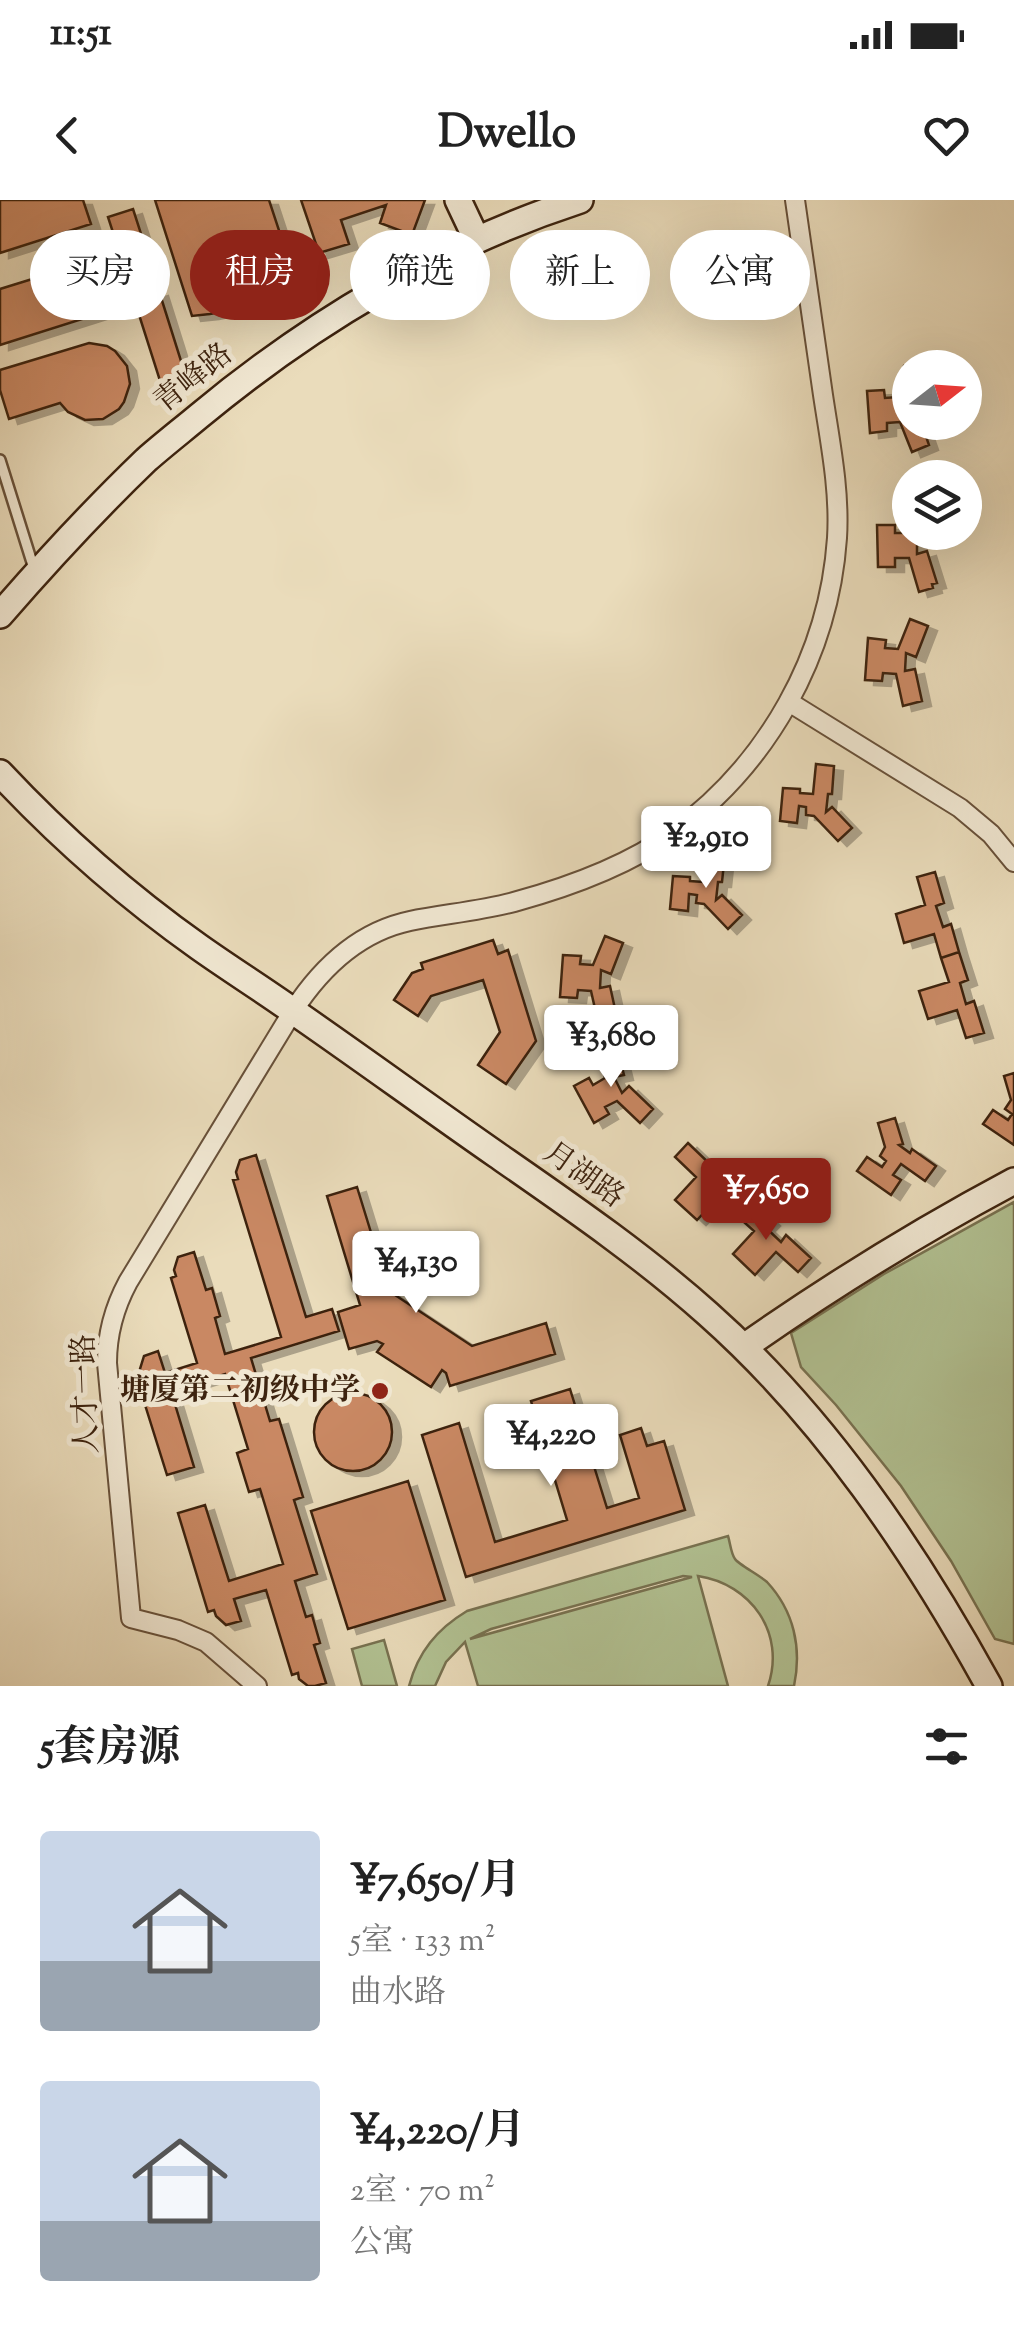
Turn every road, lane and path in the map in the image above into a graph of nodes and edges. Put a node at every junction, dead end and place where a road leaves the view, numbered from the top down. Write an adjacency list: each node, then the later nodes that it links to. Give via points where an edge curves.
1 (458, 200): 4 (street)
2 (580, 200): 5 (street, 青峰路)
3 (795, 200): 10 (street, via 836,487 837,537 818,636)
4 (472, 230)
5 (490, 233)
6 (350, 308): 8 (street, 青峰路, via 250,373 148,458)
7 (0, 460): 8 (lane)
8 (36, 574): 9 (street, 青峰路)
9 (0, 615)
10 (789, 702): 12 (street, via 960,808); 13 (street, via 746,766 672,834 538,896 372,934 314,980)
11 (0, 773): 13 (street, 月湖路, via 132,895)
12 (1014, 862)
13 (293, 1011): 15 (street, 月湖路, via 594,1222); 16 (street, 人才一路, via 120,1296 107,1346 131,1618 192,1635)
14 (1014, 1181): 15 (street, via 885,1254)
15 (744, 1347): 17 (street, 月湖路, via 783,1386 888,1521)
16 (257, 1686)
17 (989, 1686)

